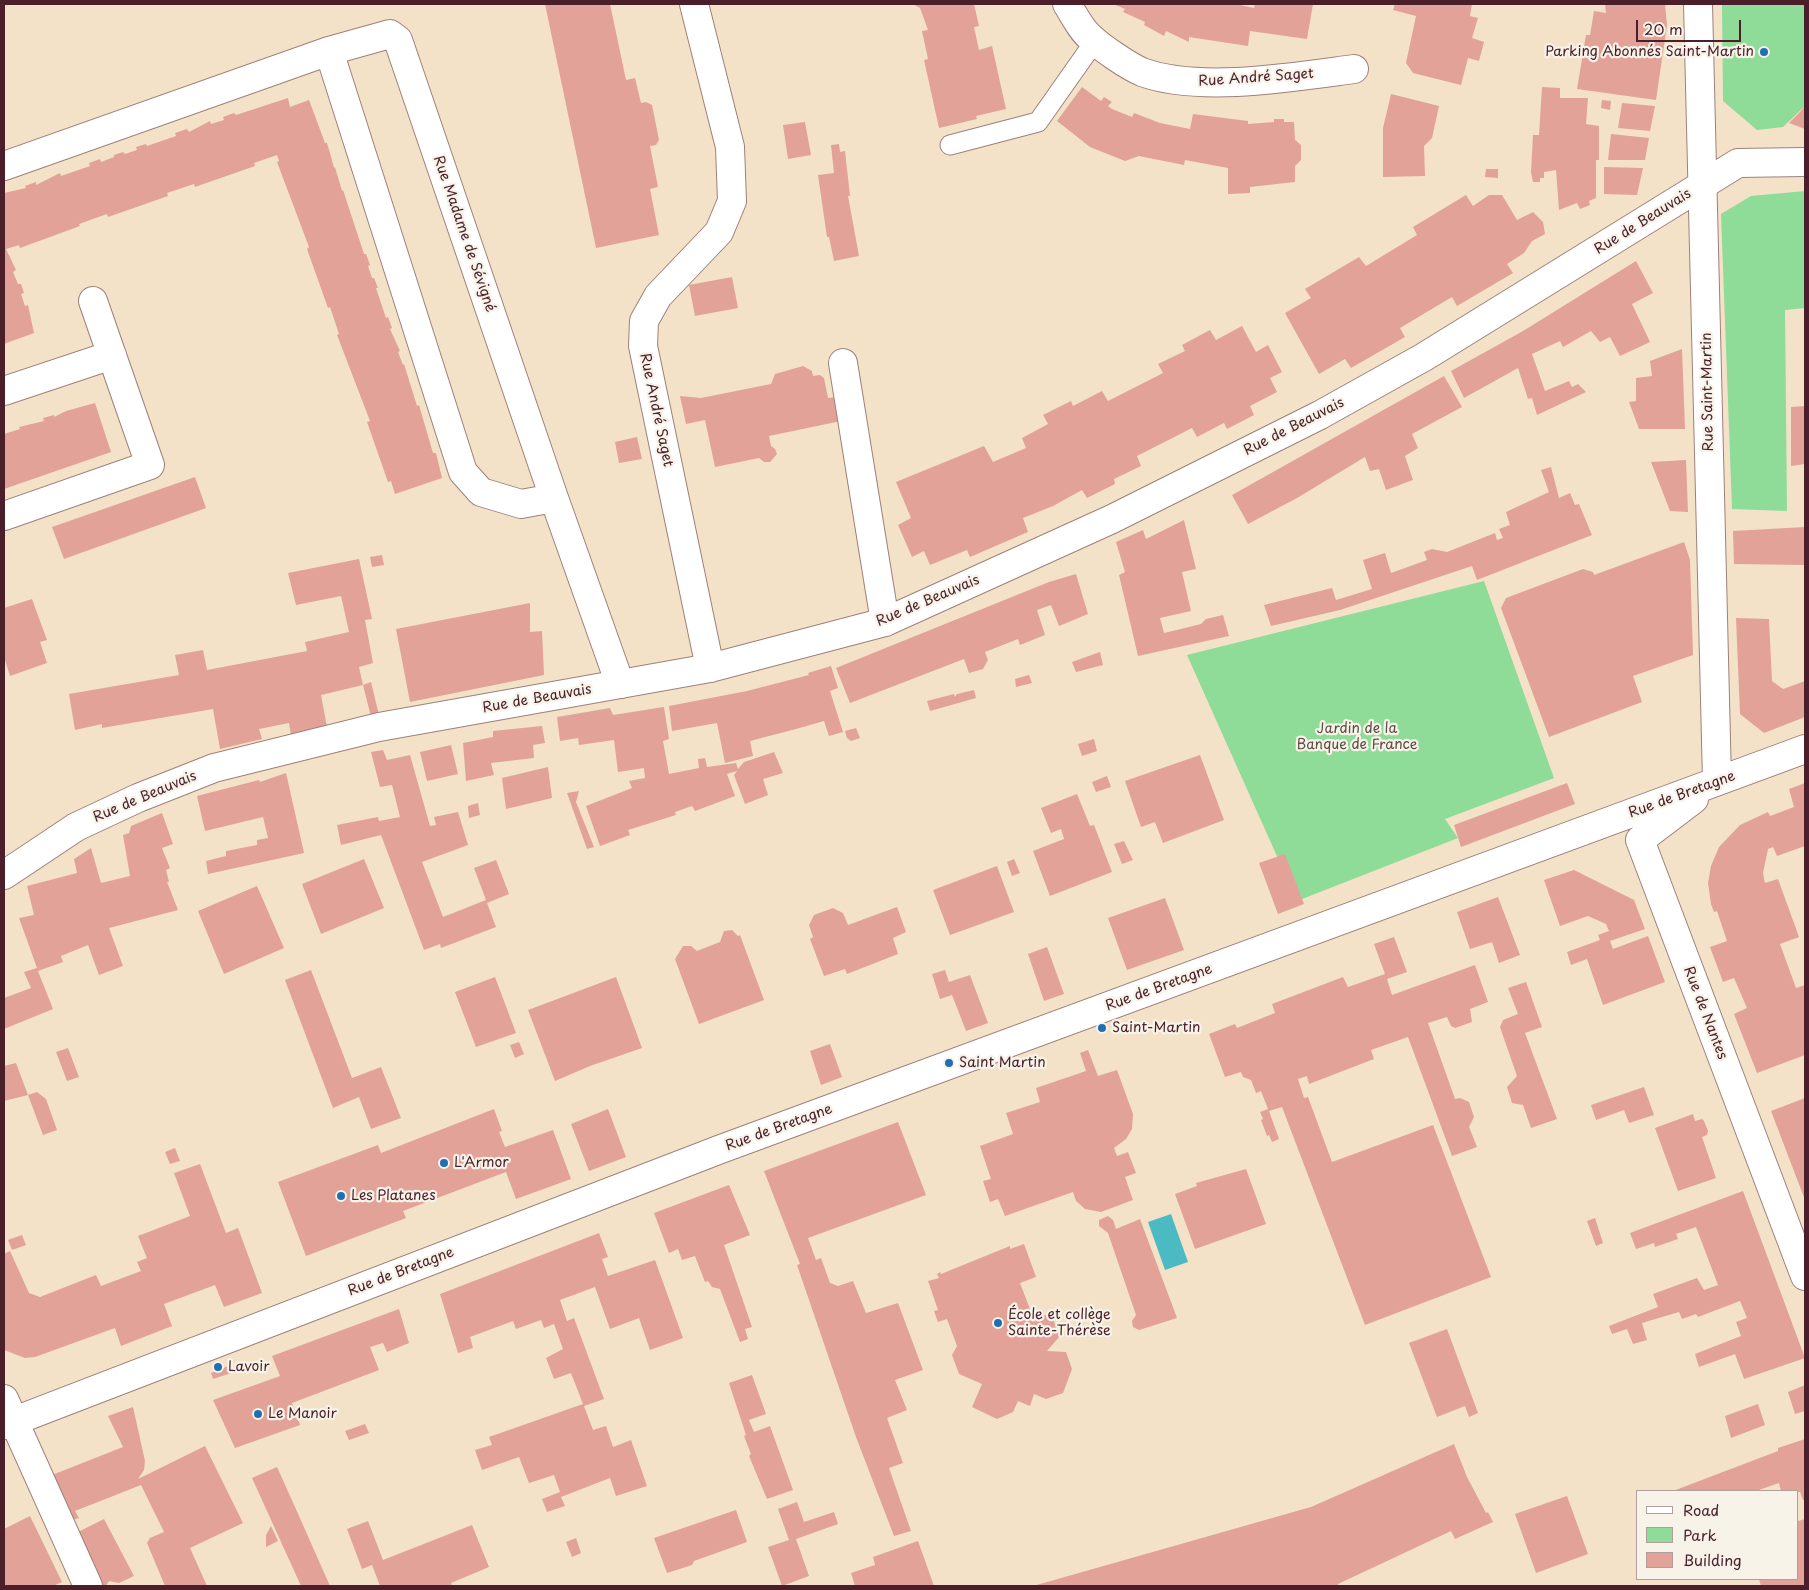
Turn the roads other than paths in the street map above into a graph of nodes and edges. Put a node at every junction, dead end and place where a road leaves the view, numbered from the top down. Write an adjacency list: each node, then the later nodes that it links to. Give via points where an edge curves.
1 (694, 4): 18 (street, Rue André Saget, via 730,147 732,201 719,232 658,296 644,320 643,346)
2 (1067, 4): 4 (street, Rue André Saget)
3 (1698, 4): 10 (street, Rue Saint-Martin)
4 (1094, 41): 6 (street, Rue André Saget, via 1141,71 1168,79 1202,83); 7 (lane, via 1038,122)
5 (329, 51): 9 (street, Rue Madame de Sévigné); 15 (street, via 463,472 481,492 521,504); 15 (street, Rue Madame de Sévigné, via 377,36 390,34 398,40)
6 (1354, 69)
7 (950, 145)
8 (1805, 162): 10 (street, Rue de Beauvais, via 1738,163)
9 (4, 166)
10 (1704, 184): 17 (street, Rue de Beauvais, via 1424,357 1320,415 1112,519); 21 (street, Rue Saint-Martin)
11 (93, 301): 12 (street)
12 (112, 355): 14 (street); 16 (street, via 150,465)
13 (843, 363): 17 (street)
14 (4, 391)
15 (554, 498): 19 (street, Rue Madame de Sévigné)
16 (4, 516)
17 (885, 622): 18 (street, Rue de Beauvais)
18 (710, 668): 19 (street, Rue de Beauvais)
19 (620, 684): 24 (street, Rue de Beauvais, via 379,727 214,768 76,827)
20 (1805, 749): 21 (street, Rue de Bretagne)
21 (1717, 781): 22 (street, Rue de Bretagne); 23 (street)
22 (1558, 840): 23 (street, Rue de Bretagne); 26 (street, Rue de Bretagne)
23 (1640, 840): 25 (street, Rue de Nantes)
24 (4, 875)
25 (1805, 1276)
26 (7, 1415): 27 (street)
27 (88, 1586)

